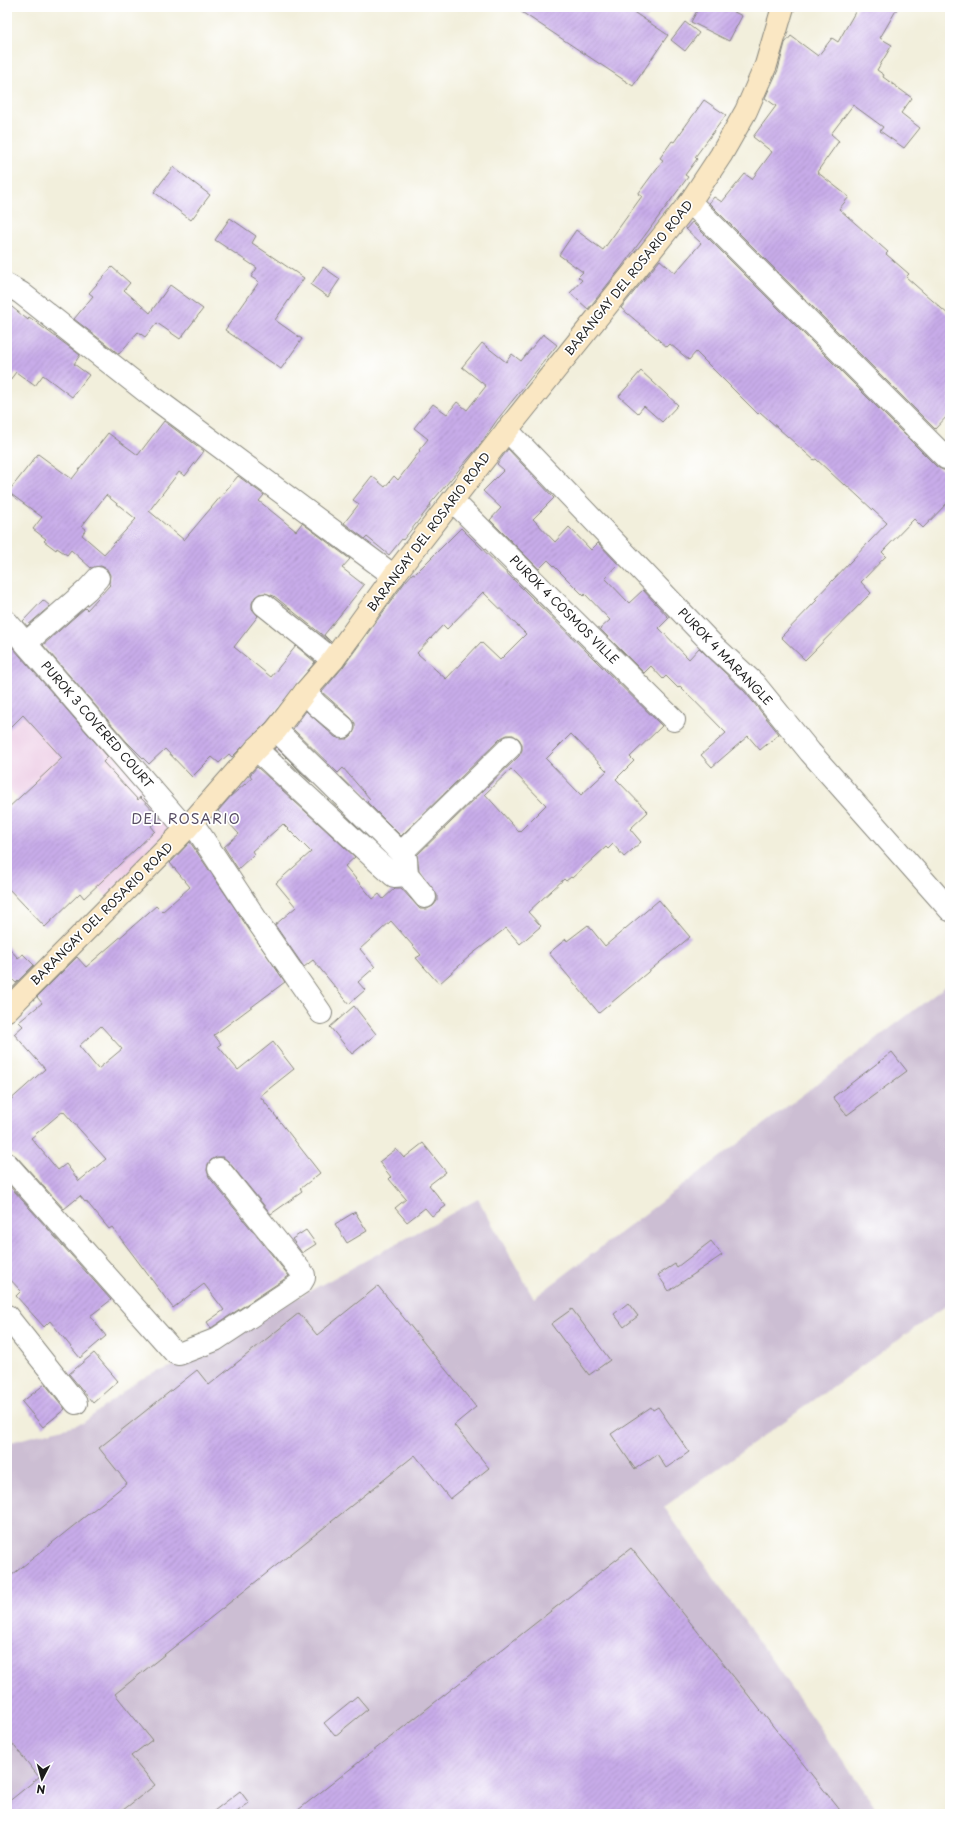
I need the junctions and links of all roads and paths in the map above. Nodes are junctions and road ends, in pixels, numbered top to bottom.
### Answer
1 (783, 7) edge
2 (690, 202) junction
3 (7, 285) edge
4 (507, 430) junction
5 (946, 458) dead end
6 (453, 501) junction
7 (394, 576) junction
8 (98, 578) dead end
9 (264, 605) dead end
10 (7, 622) edge
11 (26, 643) junction
12 (333, 660) junction
13 (306, 692) junction
14 (674, 720) dead end
15 (343, 726) dead end
16 (276, 730) junction
17 (510, 747) dead end
18 (256, 749) junction
19 (189, 826) junction
20 (401, 853) junction
21 (407, 875) junction
22 (425, 898) dead end
23 (950, 910) edge
24 (7, 1010) edge
25 (321, 1013) dead end
26 (7, 1164) edge
27 (219, 1169) dead end
28 (7, 1316) edge
29 (76, 1402) dead end

1 - 2 main road, BARANGAY DEL ROSARIO ROAD
2 - 4 main road, BARANGAY DEL ROSARIO ROAD
2 - 5 street
3 - 7 street
4 - 6 main road, BARANGAY DEL ROSARIO ROAD
4 - 23 street, PUROK 4 MARANGLE
6 - 7 main road, BARANGAY DEL ROSARIO ROAD
6 - 14 street, PUROK 4 COSMOS VILLE
7 - 12 main road, BARANGAY DEL ROSARIO ROAD
8 - 11 street
9 - 12 street
10 - 11 street, PUROK 3 COVERED COURT
11 - 19 street, PUROK 3 COVERED COURT
12 - 13 main road, BARANGAY DEL ROSARIO ROAD
13 - 15 street
13 - 16 main road, BARANGAY DEL ROSARIO ROAD
16 - 18 main road, BARANGAY DEL ROSARIO ROAD
16 - 20 street
17 - 20 street
18 - 19 main road, BARANGAY DEL ROSARIO ROAD
18 - 21 street
19 - 24 main road, BARANGAY DEL ROSARIO ROAD
19 - 25 street, PUROK 3 COVERED COURT
20 - 21 street
21 - 22 street
26 - 27 street
28 - 29 street

